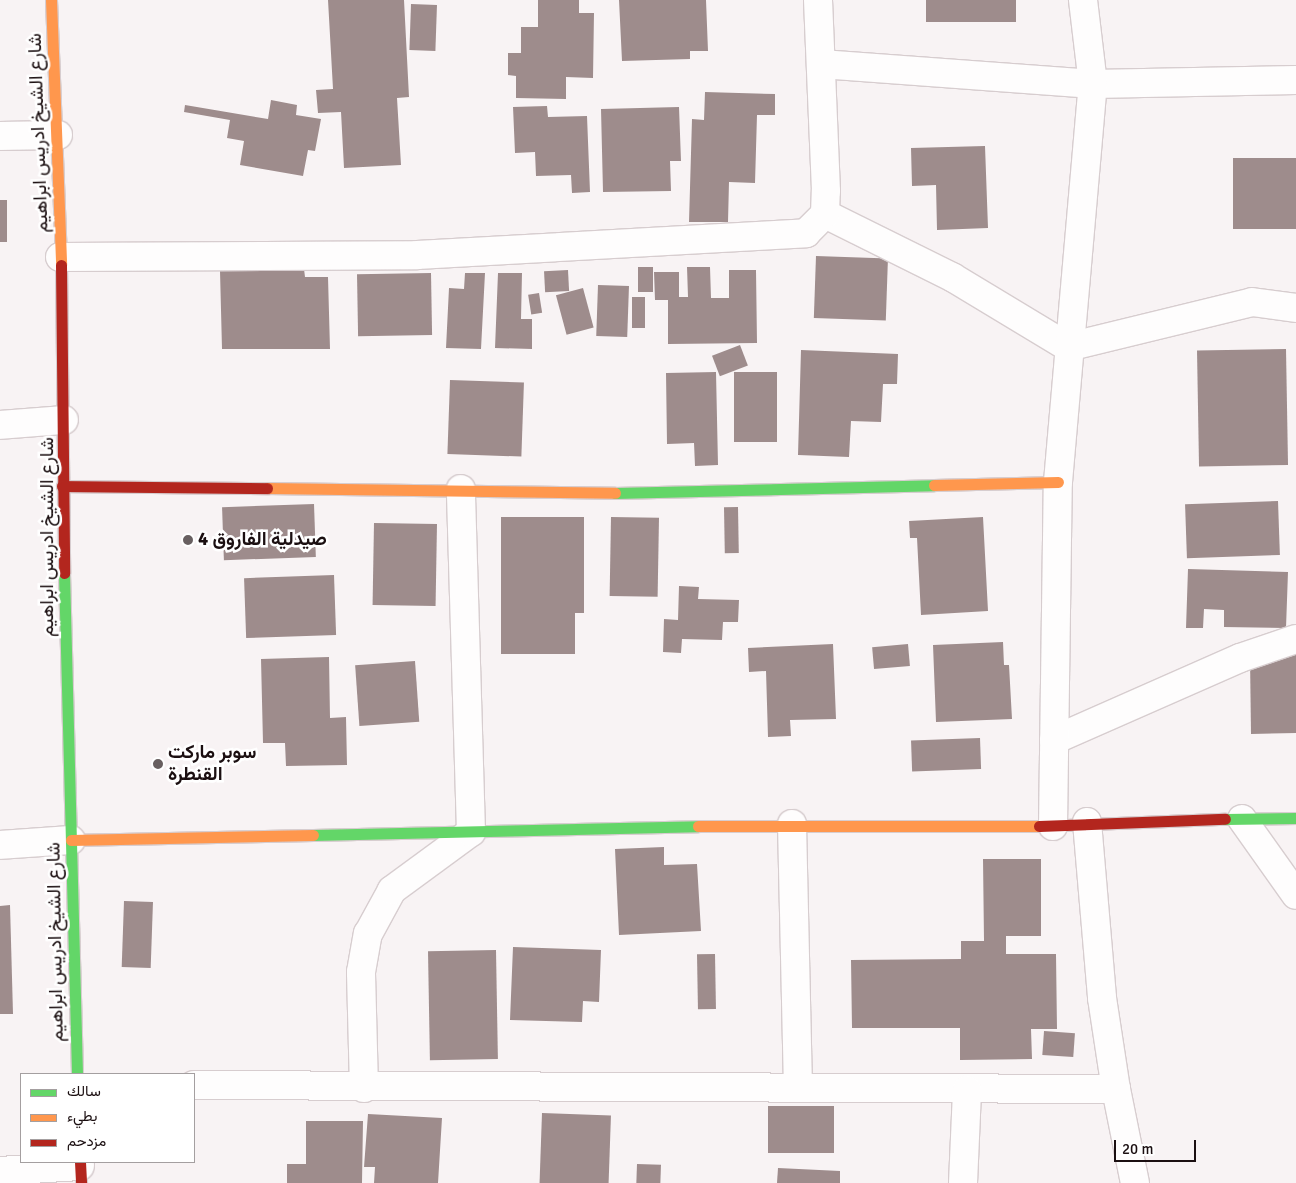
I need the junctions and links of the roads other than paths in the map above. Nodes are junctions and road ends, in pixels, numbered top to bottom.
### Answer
1 (50, 0) edge
2 (818, 0) edge
3 (1083, 0) edge
4 (821, 64) junction
5 (1296, 80) edge
6 (1093, 84) junction
7 (58, 135) junction
8 (0, 136) edge
9 (824, 214) junction
10 (60, 257) junction
11 (1296, 308) edge
12 (1068, 347) junction
13 (64, 420) junction
14 (0, 425) edge
15 (1058, 482) junction
16 (62, 486) junction
17 (461, 489) junction
18 (1296, 638) edge
19 (1054, 740) junction
20 (1296, 818) edge
21 (1242, 819) junction
22 (1086, 822) junction
23 (792, 824) junction
24 (1053, 826) junction
25 (471, 832) junction
26 (71, 840) junction
27 (0, 845) edge
28 (1296, 895) edge
29 (77, 1073) edge
30 (195, 1085) edge
31 (798, 1087) junction
32 (364, 1088) junction
33 (1116, 1089) junction
34 (968, 1090) junction
35 (81, 1170) edge
36 (0, 1171) edge
37 (963, 1183) edge
38 (1135, 1183) edge

1 - 7 street, شارع الشيخ ادريس ابراهيم
2 - 4 street
3 - 6 street
4 - 6 street
4 - 9 street
5 - 6 street
6 - 12 street
7 - 8 street
7 - 10 street, شارع الشيخ ادريس ابراهيم
9 - 10 street
9 - 12 street
10 - 13 street, شارع الشيخ ادريس ابراهيم
11 - 12 street
12 - 15 street
13 - 14 street
13 - 16 street, شارع الشيخ ادريس ابراهيم
15 - 17 street
15 - 19 street
16 - 17 street
16 - 26 street, شارع الشيخ ادريس ابراهيم
17 - 25 street
18 - 19 street
19 - 24 street
20 - 21 street
21 - 22 street
21 - 28 street
22 - 24 street
22 - 33 street
23 - 24 street
23 - 25 street
23 - 31 street
25 - 26 street
25 - 32 street
26 - 27 street
26 - 29 street, شارع الشيخ ادريس ابراهيم
30 - 32 street
31 - 32 street
31 - 34 street
33 - 34 street
33 - 38 street
34 - 37 street
35 - 36 street

